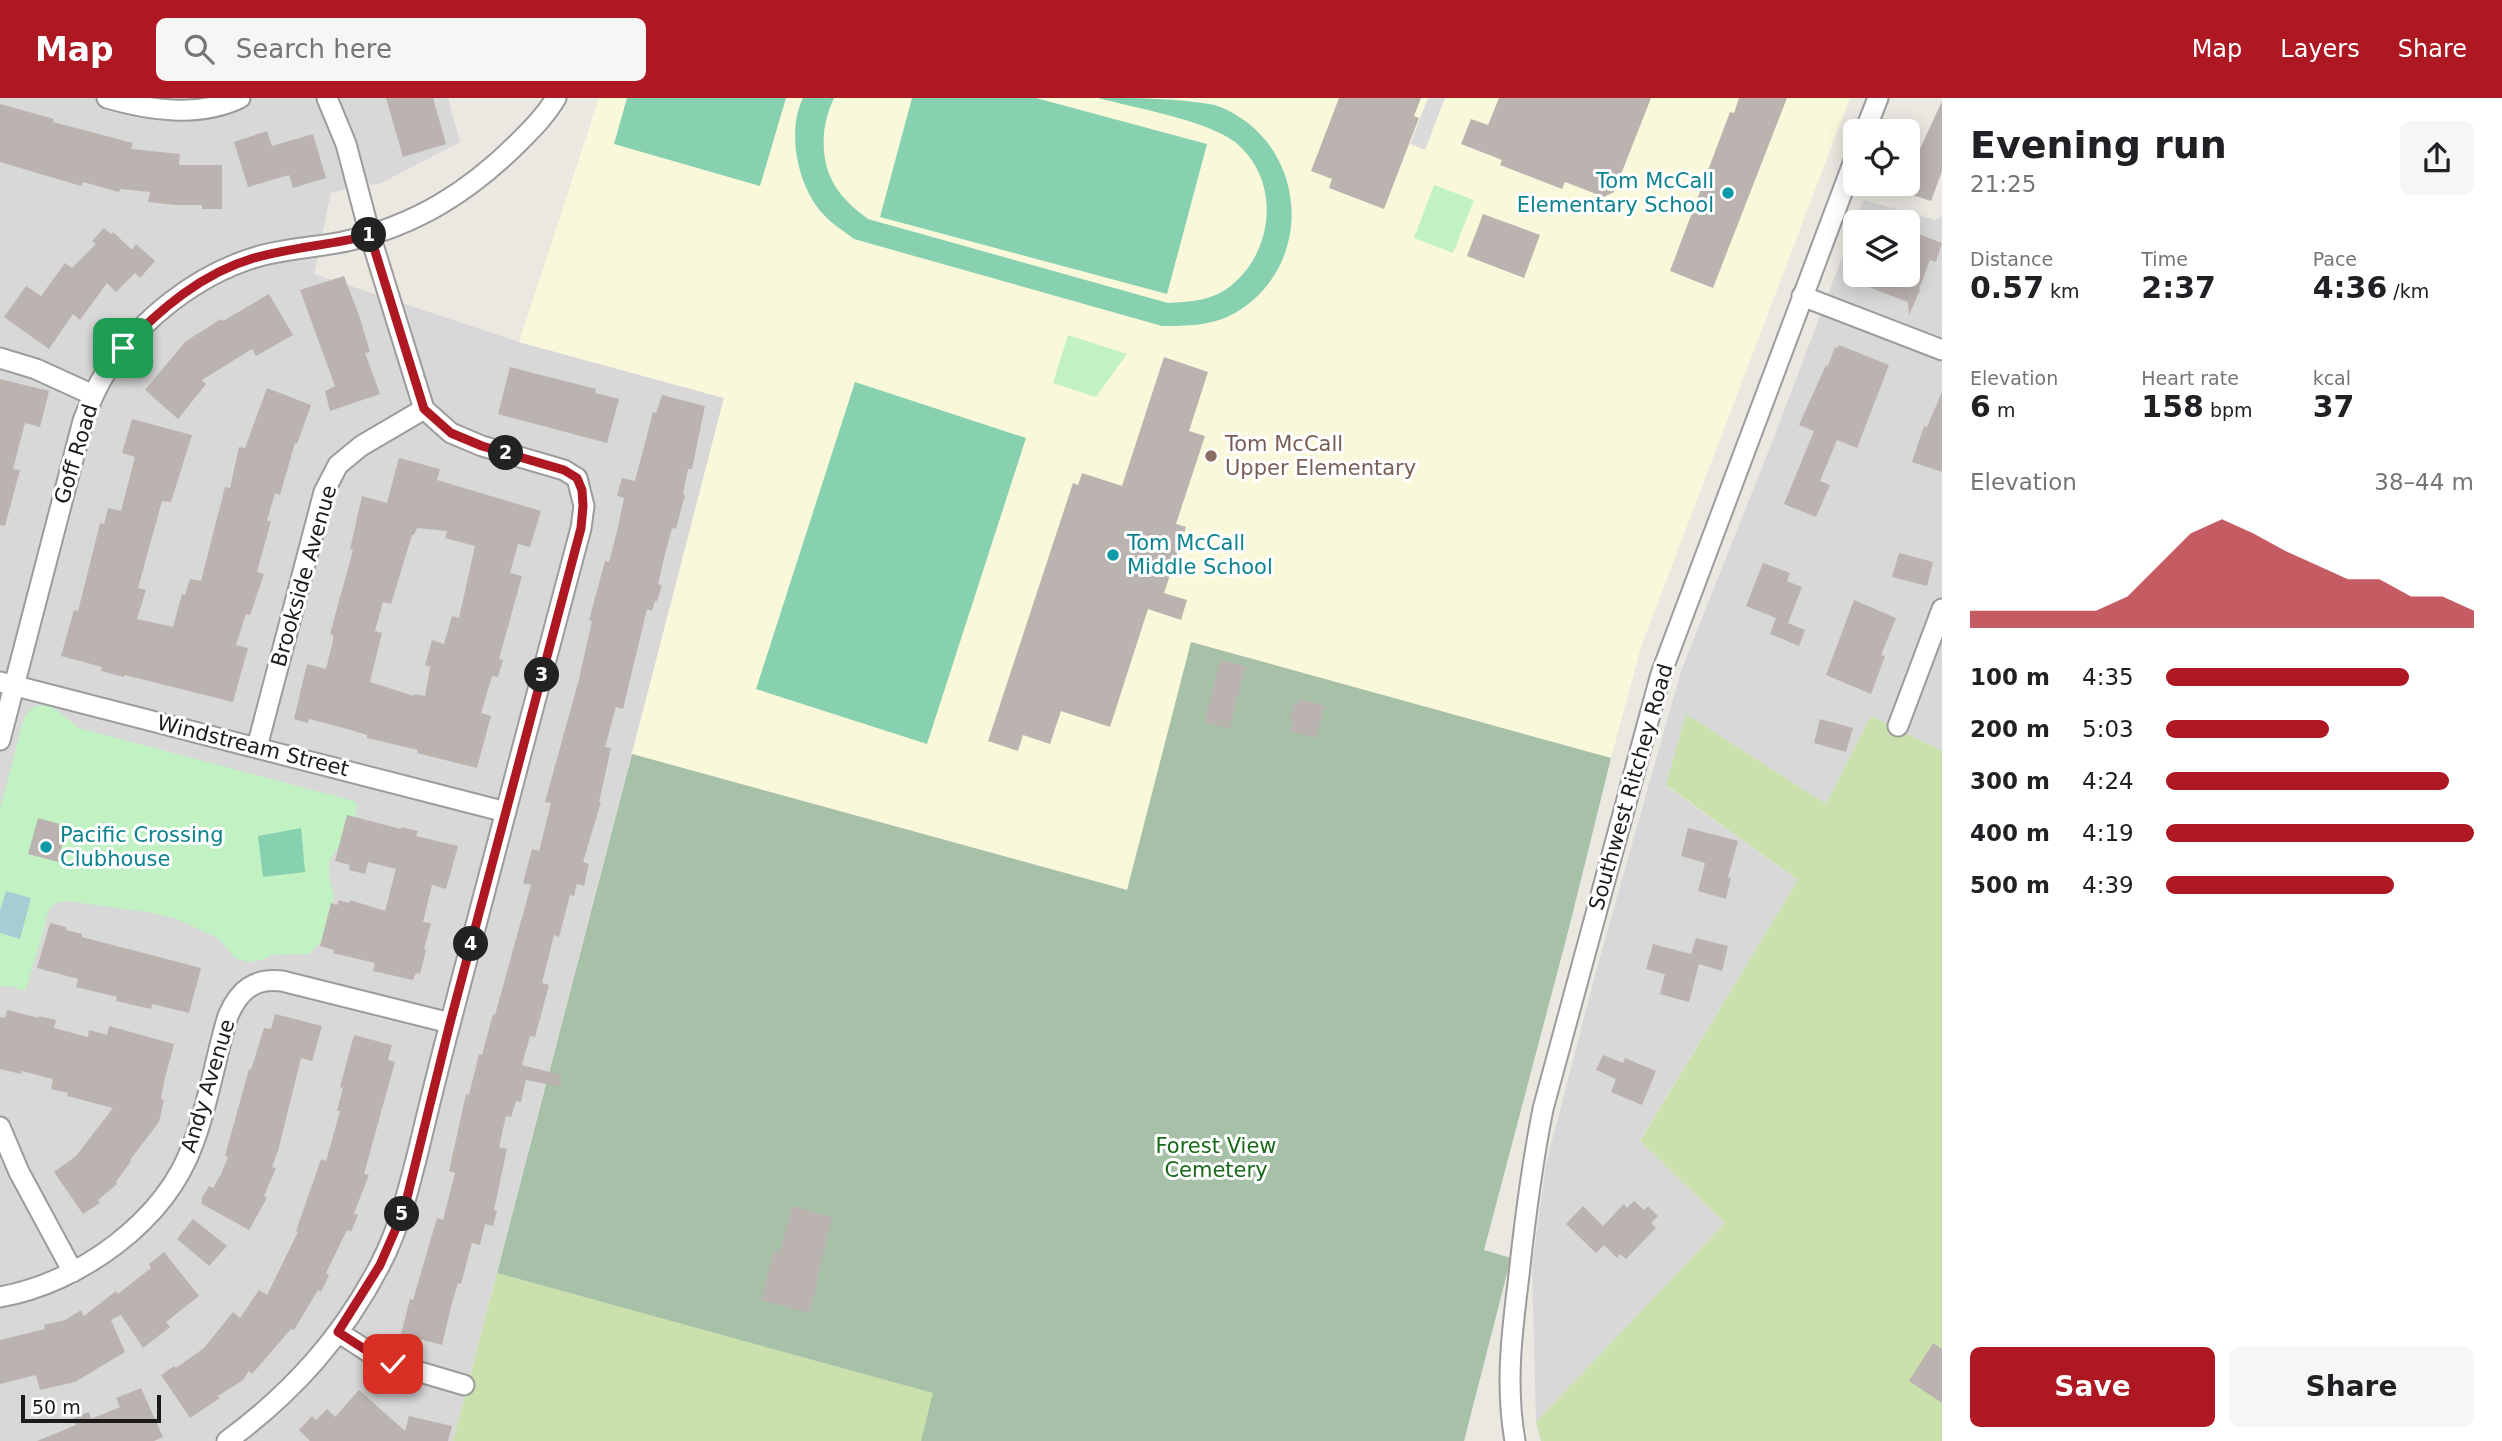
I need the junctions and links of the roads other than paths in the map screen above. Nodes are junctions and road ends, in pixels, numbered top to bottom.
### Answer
1 (107, 98) edge
2 (240, 98) edge
3 (327, 98) edge
4 (556, 98) edge
5 (1878, 98) edge
6 (1870, 119) edge
7 (1843, 189) edge
8 (370, 235) junction
9 (1802, 296) junction
10 (1942, 350) edge
11 (0, 358) edge
12 (93, 395) junction
13 (424, 409) junction
14 (1942, 609) edge
15 (7, 684) edge
16 (1898, 726) dead end
17 (0, 740) edge
18 (257, 747) junction
19 (506, 812) junction
20 (450, 1023) junction
21 (0, 1127) edge
22 (73, 1272) junction
23 (0, 1297) edge
24 (338, 1332) junction
25 (464, 1385) dead end
26 (227, 1441) edge
27 (1515, 1441) edge

1 - 2 street
3 - 8 street
4 - 8 street, Goff Road
5 - 6 street
7 - 9 street, Southwest Ritchey Road
8 - 12 street, Goff Road
8 - 13 street
9 - 10 street
9 - 27 street, Southwest Ritchey Road
11 - 12 street
12 - 15 street, Goff Road
13 - 18 street, Brookside Avenue
13 - 19 street
14 - 16 street
15 - 17 street, Goff Road
15 - 18 street, Windstream Street
18 - 19 street, Windstream Street
19 - 20 street
20 - 22 street, Andy Avenue
20 - 24 street
21 - 22 street
22 - 23 street, Andy Avenue
24 - 25 street
24 - 26 street

